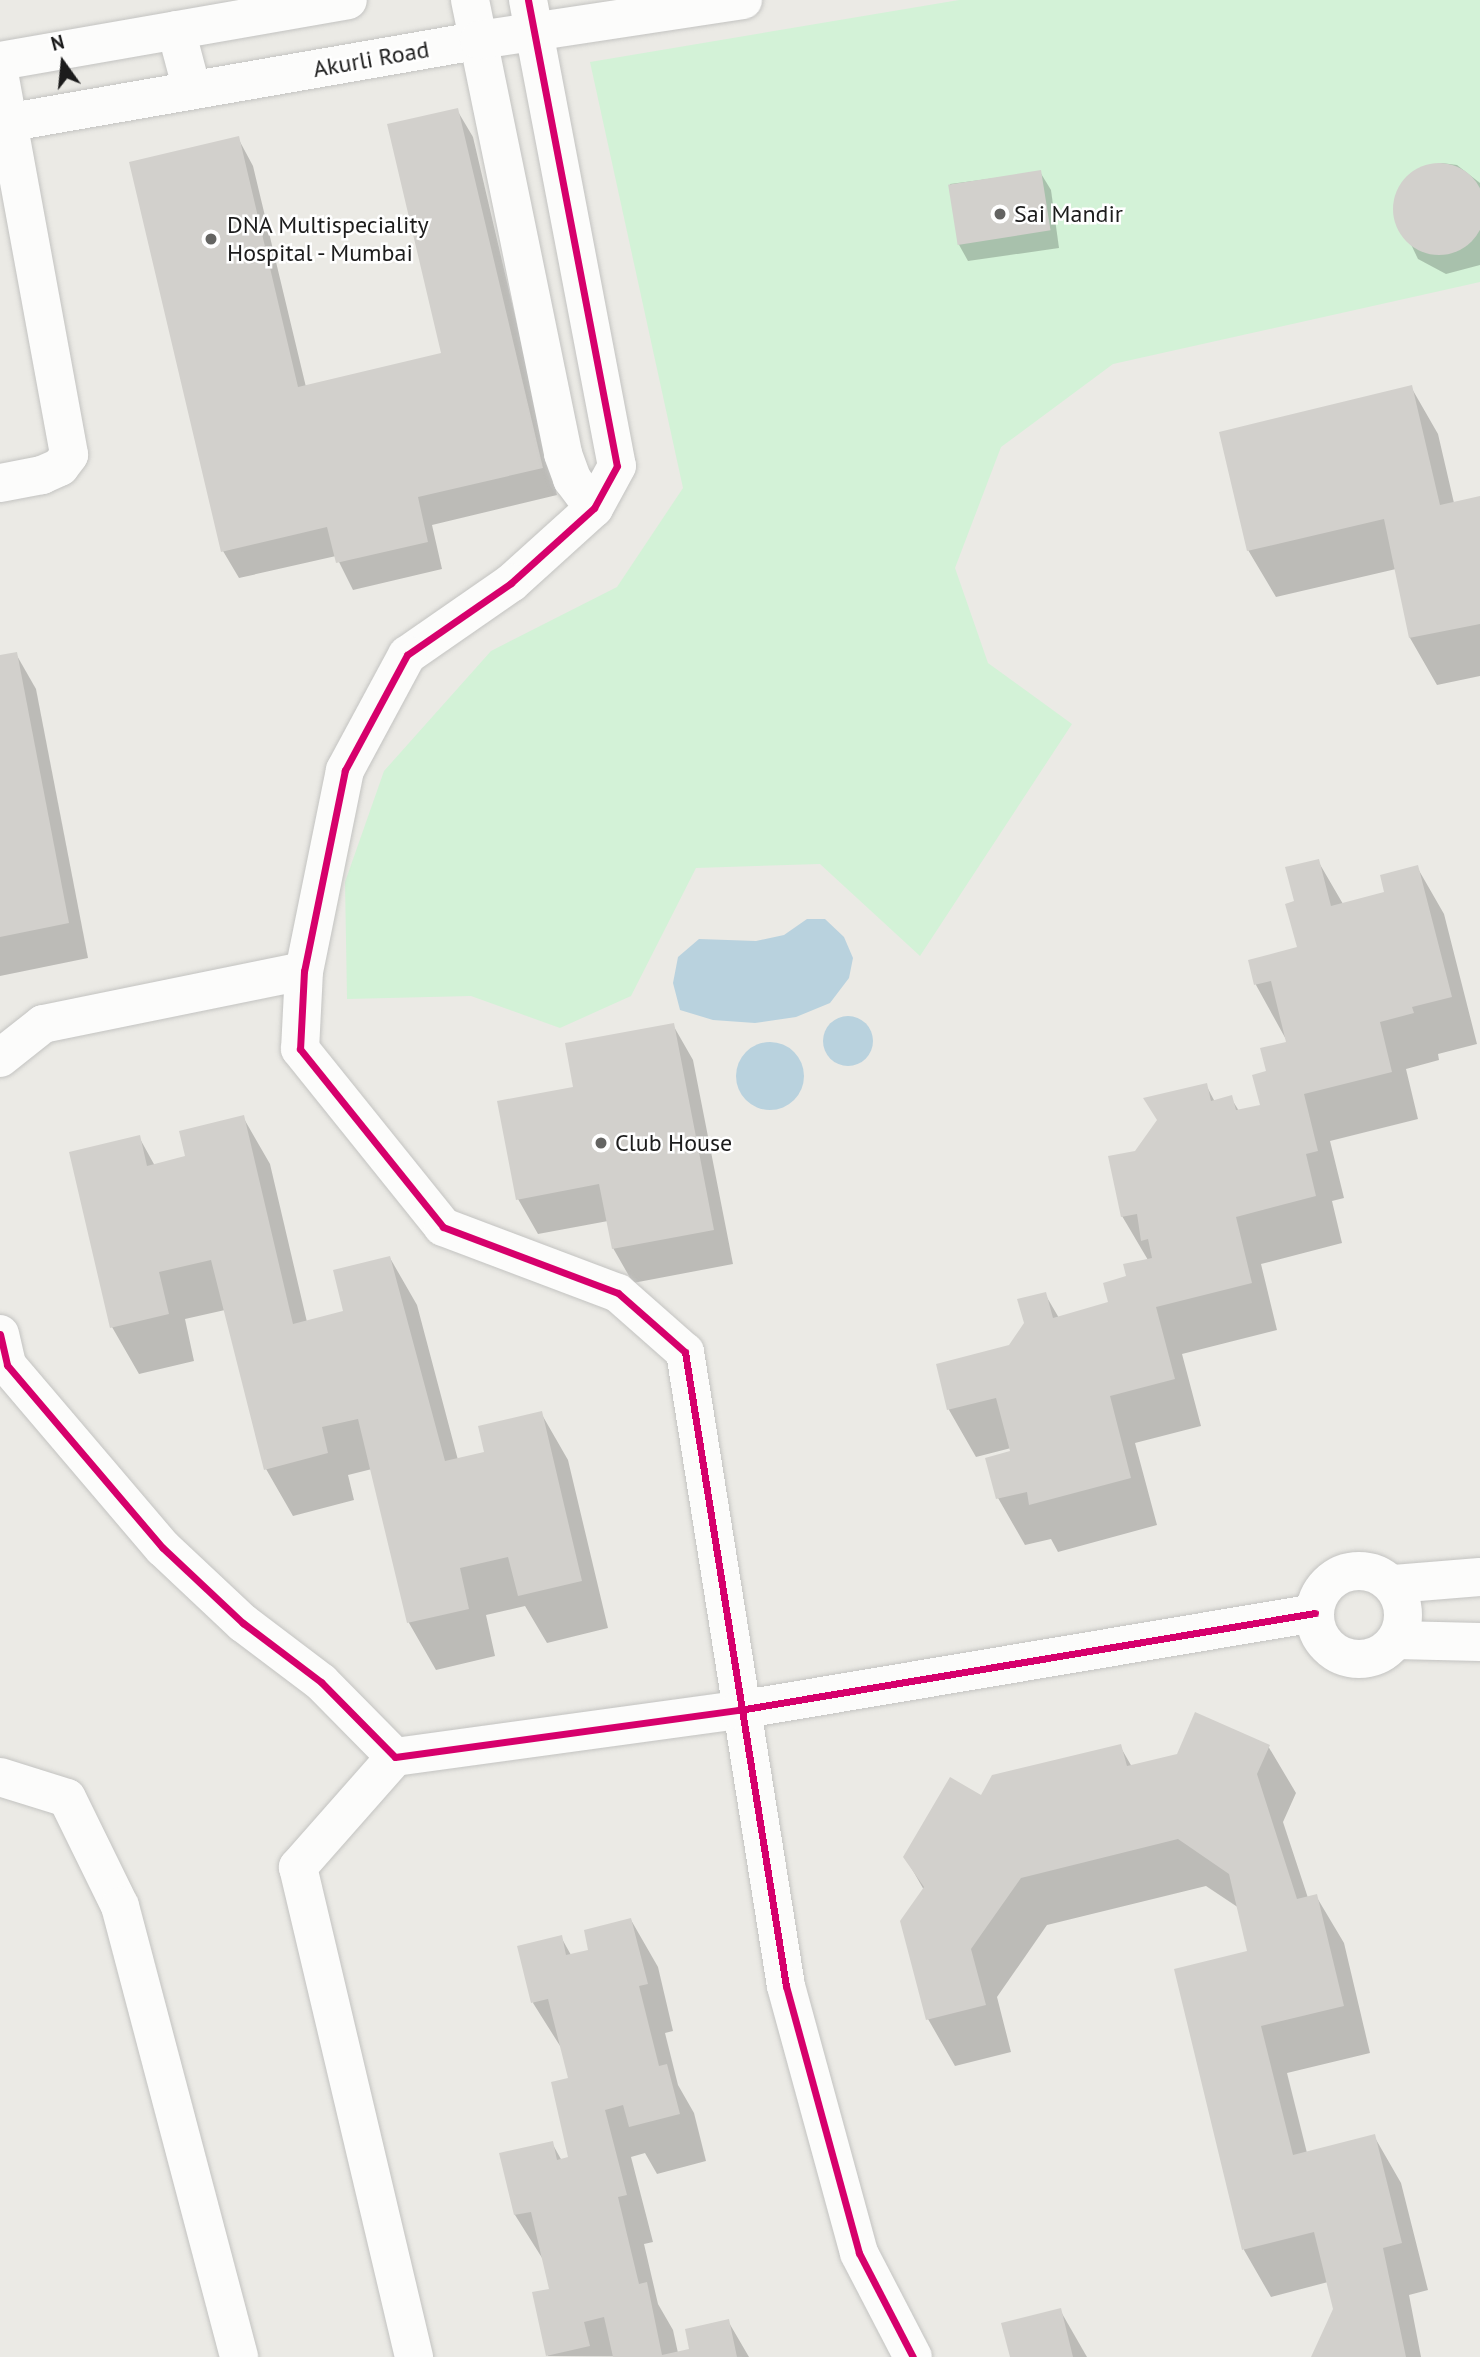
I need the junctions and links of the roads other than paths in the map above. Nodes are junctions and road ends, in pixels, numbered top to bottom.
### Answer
1 (348, 0) edge
2 (470, 0) edge
3 (743, 0) edge
4 (531, 16) edge
5 (176, 30) junction
6 (479, 40) junction
7 (0, 61) edge
8 (0, 78) edge
9 (192, 90) junction
10 (5, 123) edge
11 (0, 483) edge
12 (594, 508) junction
13 (304, 971) junction
14 (0, 1058) edge
15 (0, 1334) edge
16 (1480, 1577) edge
17 (1394, 1584) junction
18 (1315, 1612) junction
19 (1396, 1640) junction
20 (1480, 1642) edge
21 (739, 1710) junction
22 (395, 1756) junction
23 (0, 1777) edge
24 (239, 2357) edge
25 (414, 2357) edge
26 (913, 2357) edge

1 - 5 street
2 - 6 street
3 - 4 street, Akurli Road
4 - 6 street, Akurli Road
4 - 12 street
5 - 7 street
5 - 9 street
6 - 9 street, Akurli Road
6 - 12 street
8 - 10 street
9 - 10 street, Akurli Road
10 - 11 street
12 - 13 street
13 - 14 street
13 - 21 street
15 - 22 street
16 - 17 street
17 - 18 street
17 - 19 street
18 - 19 street
18 - 21 street
19 - 20 street
21 - 22 street
21 - 26 street
22 - 25 street
23 - 24 street

